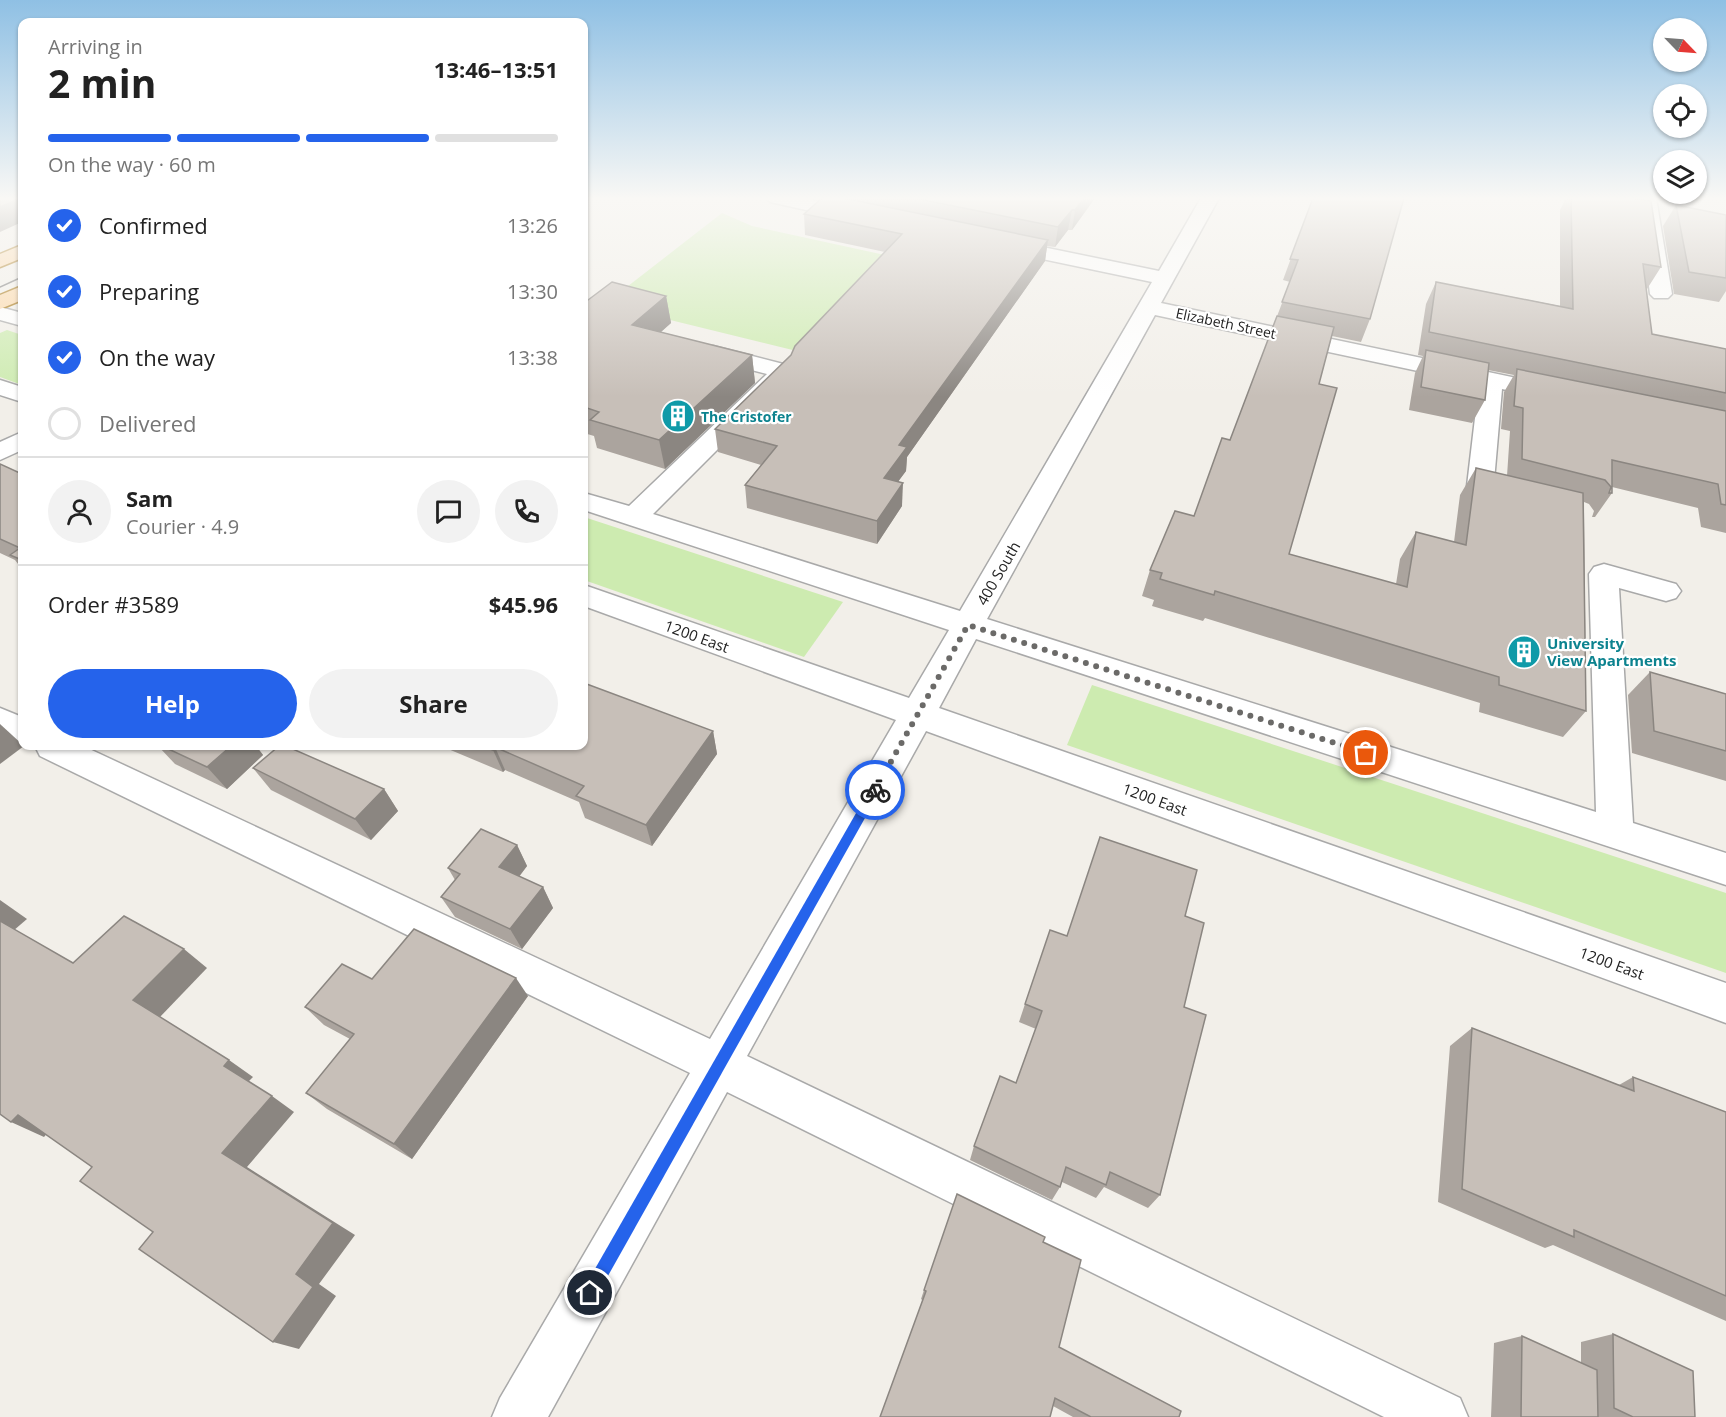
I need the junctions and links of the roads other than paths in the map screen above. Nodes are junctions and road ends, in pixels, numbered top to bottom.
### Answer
1 (1062, 264) edge
2 (1173, 264) edge
3 (1657, 264) edge
4 (1157, 292) junction
5 (18, 294) edge
6 (1661, 294) dead end
7 (0, 303) edge
8 (0, 313) edge
9 (18, 319) edge
10 (713, 352) edge
11 (1491, 379) junction
12 (0, 387) edge
13 (18, 394) edge
14 (1569, 396) edge
15 (18, 442) edge
16 (0, 452) edge
17 (1534, 500) edge
18 (588, 502) edge
19 (634, 517) junction
20 (1666, 591) dead end
21 (588, 596) edge
22 (968, 625) junction
23 (917, 714) junction
24 (0, 721) edge
25 (18, 729) edge
26 (60, 750) edge
27 (1615, 833) junction
28 (1726, 869) edge
29 (1726, 1003) edge
30 (718, 1067) junction
31 (519, 1417) edge
32 (1441, 1417) edge

1 - 4 street, Elizabeth Street
2 - 4 street, 400 South
3 - 6 street
4 - 11 street, Elizabeth Street
4 - 22 street, 400 South
5 - 7 main road
8 - 9 street
10 - 19 street
11 - 14 street, Elizabeth Street
11 - 17 street
12 - 13 street
15 - 16 street
18 - 19 street
19 - 22 street
20 - 27 street
21 - 23 street, 1200 East
22 - 23 street, 400 South
22 - 27 street
23 - 29 street, 1200 East
23 - 30 street, 400 South
24 - 25 street
26 - 30 street
27 - 28 street
30 - 31 street, 400 South
30 - 32 street

